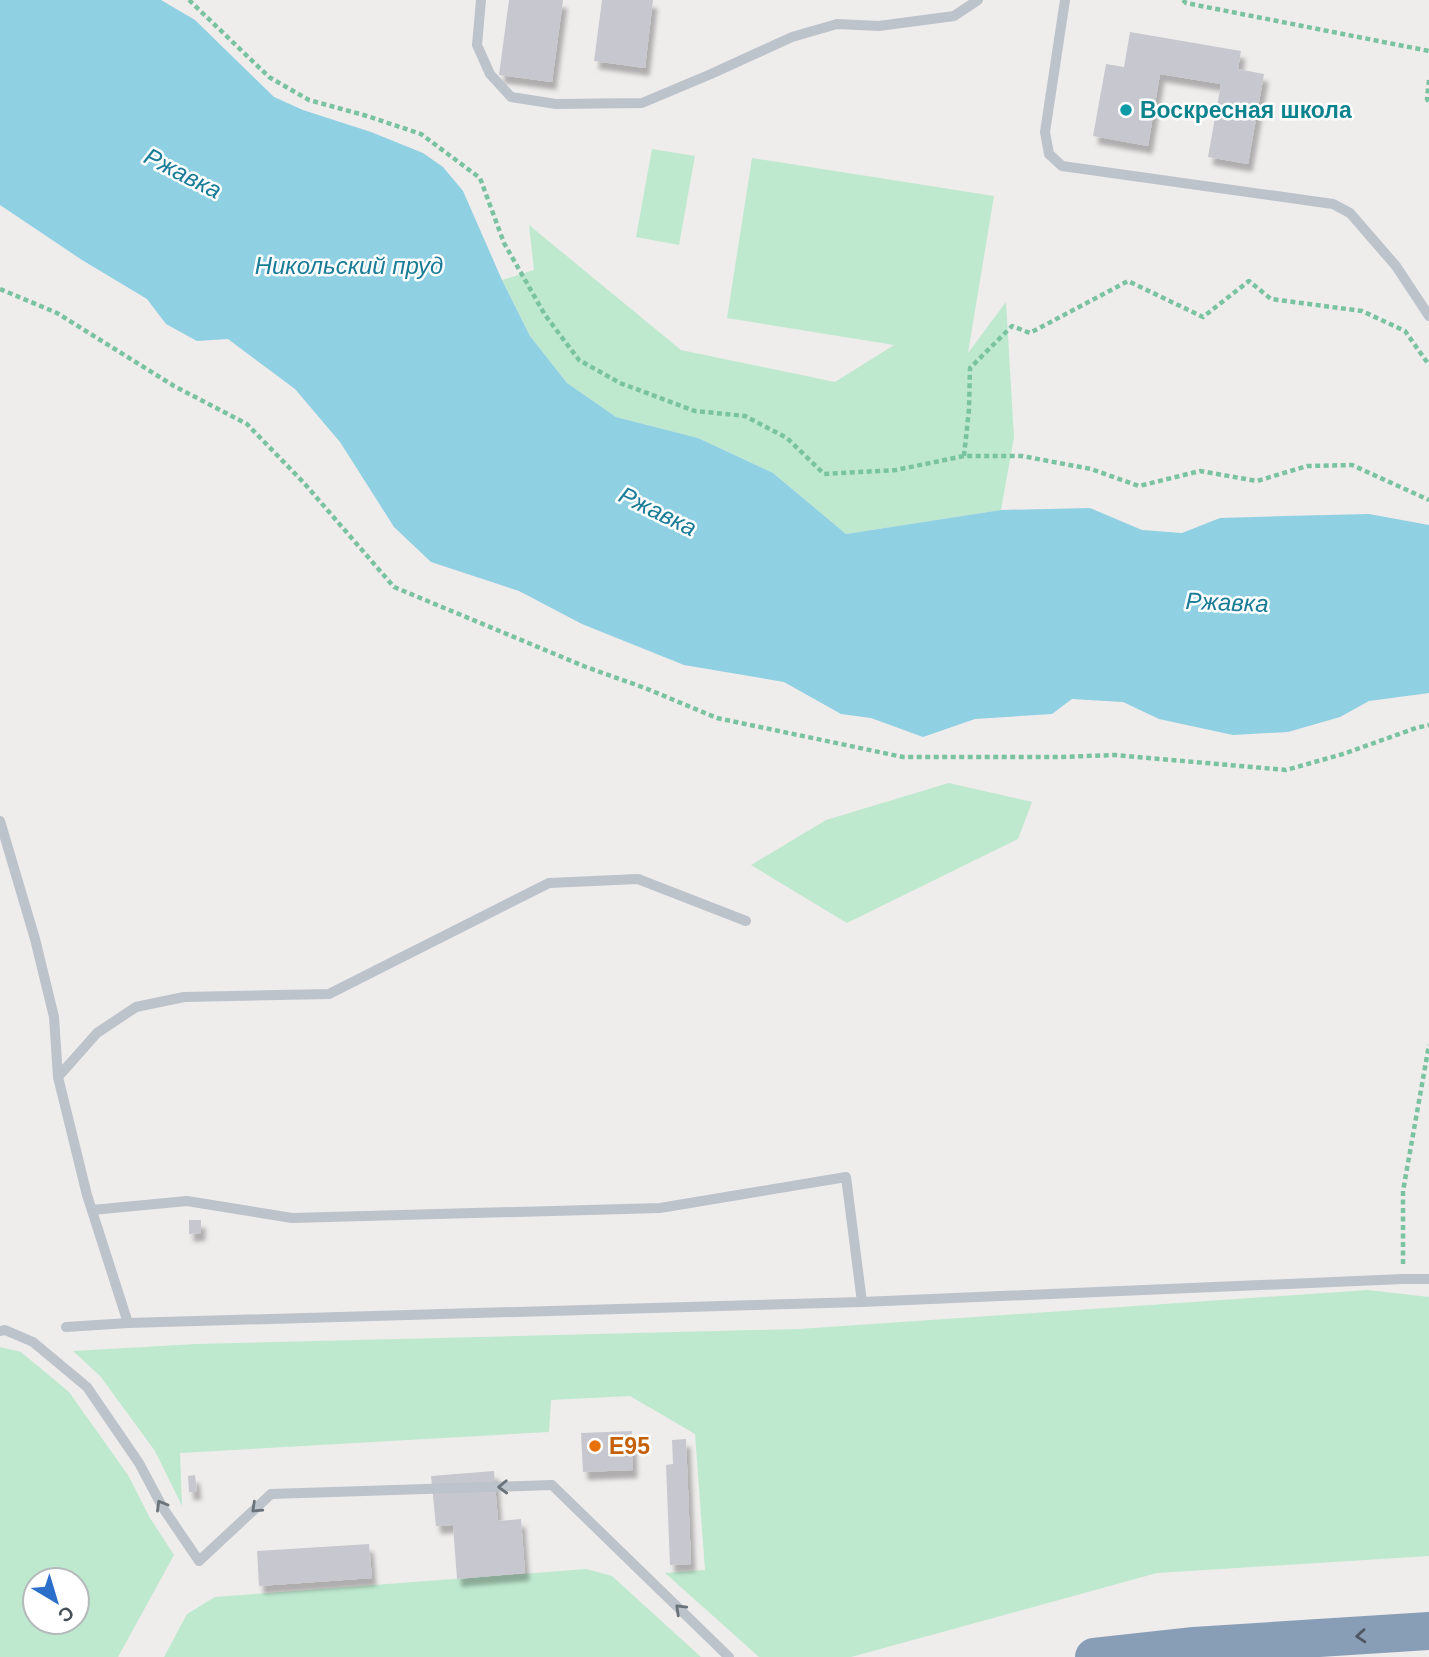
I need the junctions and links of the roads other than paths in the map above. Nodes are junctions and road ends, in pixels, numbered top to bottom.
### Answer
1 (481, 0) edge
2 (978, 0) edge
3 (1065, 0) edge
4 (1429, 316) edge
5 (0, 821) edge
6 (746, 921) dead end
7 (58, 1077) junction
8 (92, 1210) junction
9 (1429, 1279) edge
10 (862, 1302) junction
11 (128, 1323) junction
12 (66, 1327) dead end
13 (0, 1331) edge
14 (1429, 1631) edge
15 (729, 1657) edge
16 (1094, 1657) edge

1 - 2 lane
3 - 4 lane
5 - 7 lane
6 - 7 lane
7 - 8 lane
8 - 10 lane
8 - 11 lane
9 - 10 lane
10 - 11 lane
11 - 12 lane
15 -> 13 lane
14 -> 16 highway

